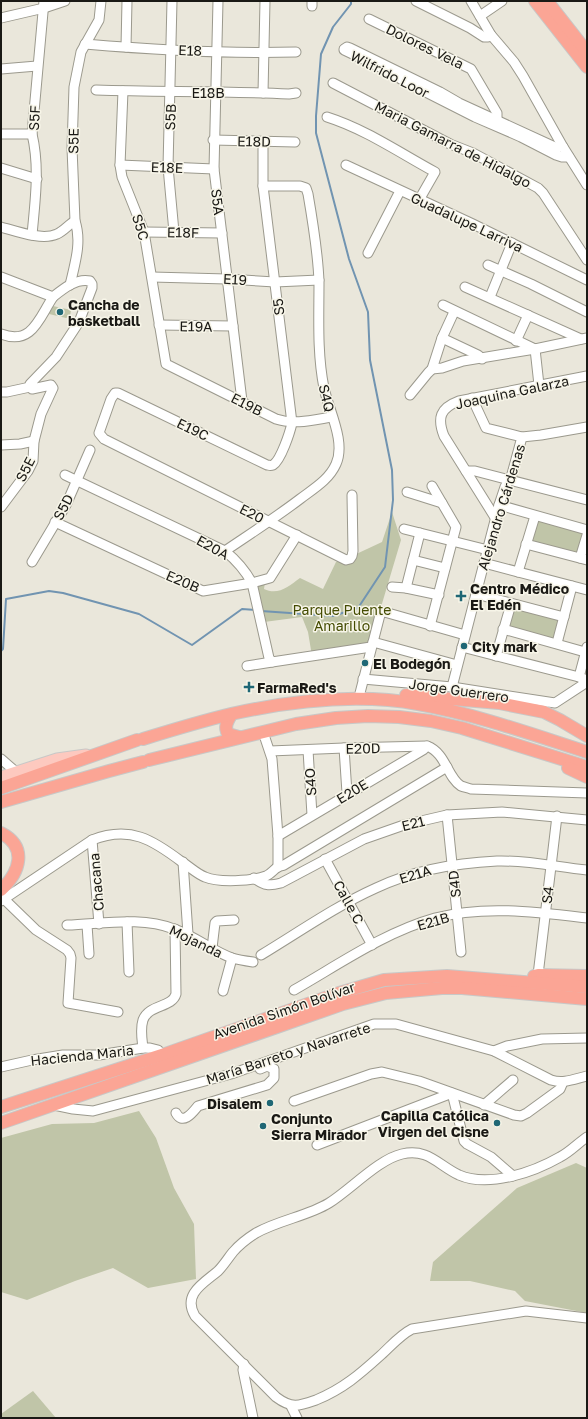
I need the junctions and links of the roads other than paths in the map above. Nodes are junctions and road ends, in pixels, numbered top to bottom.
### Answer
1 (64, 1) edge
2 (101, 1) edge
3 (127, 1) edge
4 (172, 1) edge
5 (218, 1) edge
6 (265, 1) edge
7 (416, 1) edge
8 (471, 1) edge
9 (502, 1) edge
10 (535, 1) edge
11 (547, 1) edge
12 (44, 4) edge
13 (480, 16) junction
14 (1, 18) edge
15 (369, 19) dead end
16 (491, 35) junction
17 (85, 44) junction
18 (126, 47) junction
19 (171, 50) junction
20 (217, 51) junction
21 (296, 52) dead end
22 (587, 52) edge
23 (264, 53) junction
24 (38, 66) junction
25 (587, 67) edge
26 (1, 69) edge
27 (333, 83) dead end
28 (96, 90) dead end
29 (122, 91) junction
30 (170, 92) junction
31 (215, 92) junction
32 (263, 93) junction
33 (296, 93) dead end
34 (327, 117) dead end
35 (497, 120) junction
36 (1, 134) edge
37 (32, 134) junction
38 (214, 140) junction
39 (262, 142) junction
40 (296, 142) dead end
41 (563, 147) junction
42 (569, 157) junction
43 (120, 165) junction
44 (346, 165) dead end
45 (168, 167) junction
46 (1, 168) edge
47 (214, 169) junction
48 (37, 179) junction
49 (587, 185) edge
50 (262, 186) junction
51 (400, 191) junction
52 (419, 200) junction
53 (75, 221) junction
54 (1, 227) edge
55 (144, 232) junction
56 (174, 232) junction
57 (222, 233) junction
58 (32, 235) junction
59 (512, 243) junction
60 (368, 253) dead end
61 (587, 260) edge
62 (488, 265) dead end
63 (501, 271) junction
64 (1, 277) edge
65 (152, 277) junction
66 (227, 279) junction
67 (319, 280) junction
68 (587, 280) edge
69 (275, 282) junction
70 (70, 284) junction
71 (465, 287) dead end
72 (53, 296) junction
73 (490, 297) junction
74 (443, 306) dead end
75 (454, 312) junction
76 (587, 312) edge
77 (528, 315) junction
78 (159, 325) junction
79 (233, 326) junction
80 (1, 334) edge
81 (442, 338) junction
82 (584, 338) edge
83 (516, 341) junction
84 (535, 349) junction
85 (482, 359) junction
86 (166, 364) joint
87 (432, 370) junction
88 (587, 376) edge
89 (539, 385) junction
90 (30, 387) junction
91 (1, 392) edge
92 (410, 395) dead end
93 (472, 398) junction
94 (242, 401) junction
95 (332, 417) junction
96 (292, 423) junction
97 (587, 427) edge
98 (99, 433) joint
99 (522, 436) junction
100 (34, 441) junction
101 (1, 445) edge
102 (90, 450) dead end
103 (271, 466) joint
104 (466, 471) junction
105 (65, 474) dead end
106 (77, 480) junction
107 (509, 480) junction
108 (432, 486) dead end
109 (407, 492) dead end
110 (352, 495) dead end
111 (5, 496) edge
112 (587, 500) edge
113 (442, 503) junction
114 (499, 505) junction
115 (1, 507) edge
116 (535, 516) junction
117 (496, 519) junction
118 (55, 522) junction
119 (270, 522) junction
120 (404, 529) dead end
121 (587, 530) edge
122 (420, 533) junction
123 (587, 534) edge
124 (297, 535) junction
125 (453, 541) junction
126 (526, 544) junction
127 (488, 550) junction
128 (224, 551) junction
129 (584, 559) edge
130 (413, 560) junction
131 (32, 562) dead end
132 (484, 563) junction
133 (446, 568) junction
134 (518, 572) junction
135 (252, 584) junction
136 (572, 586) junction
137 (392, 587) dead end
138 (406, 588) junction
139 (587, 590) edge
140 (476, 594) junction
141 (438, 595) junction
142 (511, 604) junction
143 (564, 617) junction
144 (430, 626) junction
145 (503, 629) junction
146 (465, 635) junction
147 (556, 643) junction
148 (372, 644) junction
149 (462, 647) junction
150 (586, 649) edge
151 (496, 656) junction
152 (272, 662) junction
153 (457, 665) junction
154 (247, 666) dead end
155 (363, 679) junction
156 (584, 680) edge
157 (452, 687) junction
158 (360, 693) junction
159 (344, 699) junction
160 (231, 714) junction
161 (560, 720) junction
162 (587, 726) edge
163 (263, 732) junction
164 (587, 736) edge
165 (239, 737) junction
166 (557, 742) junction
167 (427, 746) junction
168 (587, 747) edge
169 (344, 748) junction
170 (308, 750) junction
171 (270, 751) junction
172 (104, 752) junction
173 (587, 752) edge
174 (551, 756) junction
175 (1, 760) edge
176 (448, 767) junction
177 (587, 767) edge
178 (16, 772) junction
179 (43, 774) junction
180 (1, 777) edge
181 (587, 777) edge
182 (1, 788) edge
183 (47, 788) junction
184 (348, 793) junction
185 (587, 793) edge
186 (1, 802) edge
187 (312, 815) junction
188 (447, 816) junction
189 (557, 816) junction
190 (587, 820) edge
191 (1, 833) edge
192 (278, 836) junction
193 (92, 840) junction
194 (325, 859) junction
195 (182, 862) junction
196 (452, 865) junction
197 (551, 866) junction
198 (278, 867) junction
199 (587, 870) edge
200 (254, 878) junction
201 (2, 896) edge
202 (349, 901) junction
203 (545, 913) junction
204 (457, 914) junction
205 (587, 918) edge
206 (234, 920) dead end
207 (126, 922) junction
208 (87, 924) junction
209 (99, 924) junction
210 (67, 926) dead end
211 (175, 929) junction
212 (188, 934) junction
213 (372, 945) junction
214 (212, 948) junction
215 (461, 952) dead end
216 (89, 954) dead end
217 (261, 955) dead end
218 (232, 958) junction
219 (253, 962) dead end
220 (129, 972) dead end
221 (538, 975) junction
222 (587, 976) edge
223 (524, 981) junction
224 (587, 987) edge
225 (294, 990) dead end
226 (223, 991) dead end
227 (535, 996) junction
228 (587, 999) edge
229 (587, 1005) edge
230 (118, 1012) dead end
231 (587, 1038) edge
232 (143, 1048) junction
233 (494, 1051) junction
234 (162, 1055) junction
235 (1, 1067) edge
236 (231, 1074) junction
237 (587, 1076) edge
238 (513, 1080) dead end
239 (563, 1082) junction
240 (452, 1093) junction
241 (294, 1101) dead end
242 (54, 1105) junction
243 (484, 1105) junction
244 (1, 1107) edge
245 (176, 1113) dead end
246 (1, 1123) edge
247 (587, 1137) edge
248 (317, 1145) dead end
249 (513, 1176) junction
250 (587, 1318) edge
251 (244, 1364) junction
252 (291, 1406) junction
253 (253, 1418) edge
254 (297, 1418) edge

1 - 12 street
2 - 17 street, S5E
3 - 18 street
4 - 19 street, S5B
5 - 20 street, S5A
6 - 23 street
7 - 16 street
8 - 13 street
9 - 13 street
10 - 25 highway
11 - 22 highway
12 - 14 street
12 - 24 street, S5F
13 - 16 street
15 - 35 street, Dolores Vela
16 - 41 street
17 - 18 street, E18
17 - 53 street, S5E
18 - 19 street, E18
19 - 20 street, E18
19 - 30 street, S5B
20 - 23 street, E18
20 - 31 street, S5A
21 - 23 street, E18
23 - 32 street
24 - 26 street
24 - 37 street, S5F
27 - 61 street, Maria Gamarra de Hidalgo
28 - 29 street, E18B
29 - 30 street, E18B
29 - 43 street, S5C
30 - 31 street, E18B
30 - 45 street, S5B
31 - 32 street, E18B
31 - 38 street, S5A
32 - 33 street, E18B
34 - 52 street
35 - 41 street, Wilfrido Loor
35 - 42 street, Wilfrido Loor
36 - 37 street
37 - 48 street, S5F
38 - 39 street, E18D
38 - 47 street, S5A
39 - 40 street, E18D
39 - 50 street, S5
41 - 42 street
42 - 49 street
43 - 45 street, E18E
43 - 55 street, S5C
44 - 51 street, Guadalupe Larriva
45 - 47 street, E18E
45 - 56 street, S5B
46 - 48 street
47 - 57 street, S5A
48 - 58 street, S5F
50 - 67 street, S4Q
50 - 69 street, S5
51 - 52 street, Guadalupe Larriva
51 - 60 street
52 - 59 street, Guadalupe Larriva
53 - 58 street
53 - 70 street, S5E
54 - 58 street
55 - 56 street, E18F
55 - 65 street, S5C
56 - 57 street, E18F
57 - 66 street, S5A
59 - 63 street
59 - 68 street, Guadalupe Larriva
62 - 63 street
63 - 73 street
63 - 76 street
64 - 72 street
65 - 66 street, E19
65 - 78 street, S5C
66 - 69 street, E19
66 - 79 street, S5A
67 - 69 street, E19
67 - 95 street, S4Q
69 - 96 street, S5
70 - 72 street
70 - 90 street
71 - 73 street
72 - 80 street
73 - 77 street
74 - 75 street
75 - 81 street
75 - 83 street
77 - 82 street
77 - 83 street
78 - 79 street, E19A
78 - 86 street, S5C
79 - 94 street, S5A
81 - 85 street
81 - 87 street
82 - 84 street
83 - 84 street
84 - 85 street
84 - 89 street
85 - 87 street
86 - 94 street, E19B
87 - 92 street
88 - 89 street, Joaquina Galarza
89 - 93 street, Joaquina Galarza
90 - 91 street
90 - 100 street, S5E
93 - 99 street
93 - 104 street, Joaquina Galarza
94 - 96 street, E19B
95 - 96 street, E19B
95 - 119 street, S4Q
96 - 103 street, S5
97 - 99 street, Alejandro Cárdenas
98 - 103 street, E19C
98 - 119 street, E20
99 - 107 street, Alejandro Cárdenas
100 - 101 street
100 - 111 street, S5E
102 - 106 street, S5D
104 - 107 street
104 - 117 street, Joaquina Galarza
105 - 106 street, E20A
106 - 118 street, S5D
106 - 128 street, E20A
107 - 112 street
107 - 114 street, Alejandro Cárdenas
108 - 113 street
109 - 113 street
110 - 124 street, E20
111 - 115 street, S5E
113 - 125 street
114 - 116 street
114 - 117 street, Alejandro Cárdenas
116 - 121 street
116 - 126 street
117 - 127 street, Alejandro Cárdenas
118 - 131 street, S5D
118 - 135 street, E20B
119 - 124 street, E20
119 - 128 street, S4Q
120 - 122 street
122 - 125 street
122 - 130 street
123 - 129 street
124 - 135 street, E20B
125 - 127 street
125 - 133 street
126 - 129 street
126 - 134 street
127 - 132 street, Alejandro Cárdenas
128 - 135 street, E20A
130 - 133 street
130 - 138 street
132 - 134 street
132 - 140 street, Alejandro Cárdenas
133 - 141 street
134 - 136 street
135 - 152 street, E20A
136 - 139 street
136 - 143 street
137 - 138 street
138 - 141 street
140 - 142 street
140 - 146 street, Alejandro Cárdenas
141 - 144 street
142 - 143 street
142 - 145 street
143 - 147 street
144 - 146 street
144 - 148 street
145 - 147 street
145 - 151 street
146 - 149 street, Alejandro Cárdenas
147 - 150 street
148 - 152 street
148 - 153 street
148 - 155 street
149 - 151 street
149 - 153 street, Alejandro Cárdenas
150 - 156 street
151 - 156 street
152 - 154 street
153 - 157 street, Alejandro Cárdenas
155 - 157 street, Jorge Guerrero
155 - 158 street
156 - 157 street, Jorge Guerrero
158 - 159 highway
158 - 161 highway
159 - 160 highway
159 - 166 highway
160 - 165 highway
160 - 172 highway
161 - 162 highway
161 - 164 highway
163 - 165 highway
163 - 171 street
163 - 174 highway
165 - 183 highway
166 - 168 highway
166 - 173 highway
167 - 169 street, E20D
167 - 176 street
167 - 184 street, E20E
169 - 170 street, E20D
169 - 184 street
170 - 171 street, E20D
170 - 187 street, S4O
171 - 192 street
172 - 178 main road
172 - 179 highway
174 - 177 highway
174 - 181 highway
175 - 178 street
176 - 185 street
176 - 198 street
178 - 180 main road
179 - 182 highway
179 - 183 highway
183 - 186 highway
184 - 187 street, E20E
187 - 192 street, E20E
188 - 189 street, E21
188 - 194 street, E21
188 - 196 street, S4D
189 - 190 street, E21
189 - 197 street, S4
191 - 201 highway
192 - 198 street
193 - 195 street
193 - 201 street
193 - 209 street, Chacana
194 - 200 street, E21
194 - 202 street, Calle C
195 - 200 street
195 - 212 street
196 - 197 street, E21A
196 - 202 street, E21A
196 - 204 street, S4D
197 - 199 street, E21A
197 - 203 street, S4
198 - 200 street
201 - 230 street
202 - 213 street, Calle C
202 - 217 street, E21A
203 - 204 street, E21B
203 - 205 street, E21B
203 - 221 street, S4
204 - 213 street, E21B
204 - 215 street, S4D
206 - 214 street
207 - 209 street, Mojanda
207 - 211 street, Mojanda
207 - 220 street
208 - 209 street, Mojanda
208 - 210 street, Mojanda
208 - 216 street
211 - 212 street, Mojanda
211 - 232 street
212 - 214 street, Mojanda
213 - 225 street, E21B
214 - 218 street, Mojanda
218 - 219 street, Mojanda
218 - 226 street
221 - 222 highway
221 - 223 highway
223 - 224 highway, Avenida Simón Bolívar
223 - 234 highway, Avenida Simón Bolívar
227 - 228 highway, Avenida Simón Bolívar
227 - 229 highway
227 - 242 highway, Avenida Simón Bolívar
231 - 233 street
232 - 234 street, Hacienda Maria
232 - 235 street, Hacienda Maria
233 - 236 street, María Barreto y Navarrete
233 - 239 street, María Barreto y Navarrete
234 - 244 highway, Avenida Simón Bolívar
236 - 242 street, María Barreto y Navarrete
236 - 245 street
237 - 239 street
238 - 243 street
239 - 243 street
240 - 241 street
240 - 243 street
240 - 248 street
240 - 249 street
242 - 246 highway, Avenida Simón Bolívar
247 - 249 street
249 - 251 street
250 - 252 street
251 - 252 street
251 - 253 street
252 - 254 street

